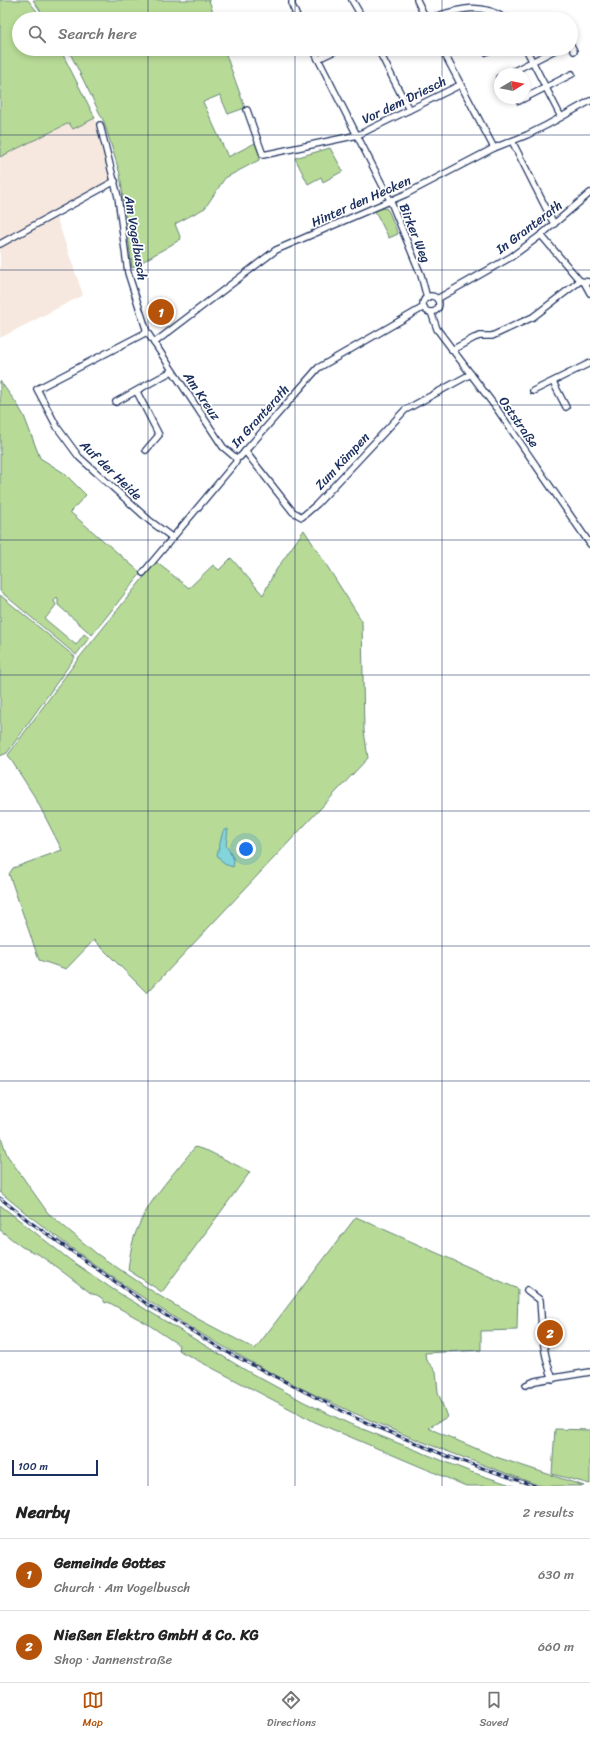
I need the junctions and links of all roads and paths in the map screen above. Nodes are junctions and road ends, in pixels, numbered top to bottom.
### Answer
1 (292, 0) edge
2 (352, 0) edge
3 (417, 0) edge
4 (295, 12) edge
5 (359, 12) edge
6 (423, 12) edge
7 (453, 12) edge
8 (495, 12) edge
9 (316, 56) edge
10 (324, 56) edge
11 (382, 56) edge
12 (446, 56) edge
13 (529, 56) edge
14 (544, 56) edge
15 (318, 59) junction
16 (532, 62) junction
17 (520, 68) edge
18 (572, 74) dead end
19 (460, 85) junction
20 (546, 88) junction
21 (530, 96) edge
22 (590, 101) edge
23 (246, 110) dead end
24 (409, 110) junction
25 (561, 117) junction
26 (100, 125) dead end
27 (358, 135) junction
28 (512, 141) junction
29 (494, 148) junction
30 (115, 181) junction
31 (590, 193) edge
32 (390, 200) junction
33 (554, 224) junction
34 (541, 235) junction
35 (0, 244) edge
36 (584, 282) edge
37 (590, 293) edge
38 (427, 298) junction
39 (436, 299) junction
40 (424, 307) junction
41 (431, 312) junction
42 (147, 332) junction
43 (154, 344) junction
44 (452, 350) junction
45 (590, 363) edge
46 (172, 371) junction
47 (471, 374) junction
48 (553, 382) junction
49 (533, 391) dead end
50 (137, 392) junction
51 (116, 402) dead end
52 (566, 407) dead end
53 (146, 450) dead end
54 (245, 450) junction
55 (236, 458) junction
56 (173, 538) junction
57 (590, 544) edge
58 (143, 573) dead end
59 (527, 1290) dead end
60 (590, 1372) edge
61 (553, 1379) junction
62 (526, 1385) dead end

1 - 4 street
2 - 5 street
3 - 6 street
7 - 8 street
9 - 15 street, Birker Weg
10 - 15 street
11 - 24 street
12 - 19 street
13 - 16 street
14 - 16 street
15 - 27 street, Birker Weg
16 - 17 street
16 - 20 street
18 - 20 street
19 - 24 street, Vor dem Driesch
19 - 29 street
20 - 21 street
20 - 25 street
22 - 25 street, Hinter den Hecken
23 - 27 street
24 - 27 street, Vor dem Driesch
25 - 28 street, Hinter den Hecken
26 - 30 street, Am Vogelbusch
27 - 32 street, Birker Weg
28 - 29 street, Hinter den Hecken
28 - 33 street
29 - 32 street, Hinter den Hecken
30 - 35 street, Am Vogelbusch
30 - 42 street, Am Vogelbusch
31 - 33 street, In Granterath
32 - 38 street, Birker Weg
32 - 43 street, Hinter den Hecken
33 - 34 street, In Granterath
34 - 36 street
34 - 39 street, In Granterath
36 - 37 street
36 - 44 street
38 - 39 street
38 - 40 street
39 - 41 street
40 - 41 street
40 - 54 street, In Granterath
41 - 44 street, Oststraße
42 - 43 street, Am Vogelbusch
42 - 56 street, Auf der Heide
43 - 46 street, Am Kreuz
44 - 47 street, Oststraße
45 - 48 street
46 - 50 street
46 - 55 street, Am Kreuz
47 - 54 street, Zum Kämpen
47 - 57 street, Oststraße
48 - 49 street
48 - 52 street
50 - 51 street
50 - 53 street
54 - 55 street, In Granterath
55 - 56 street, In Granterath
56 - 58 street, In Granterath
59 - 61 street
60 - 61 street
61 - 62 street

